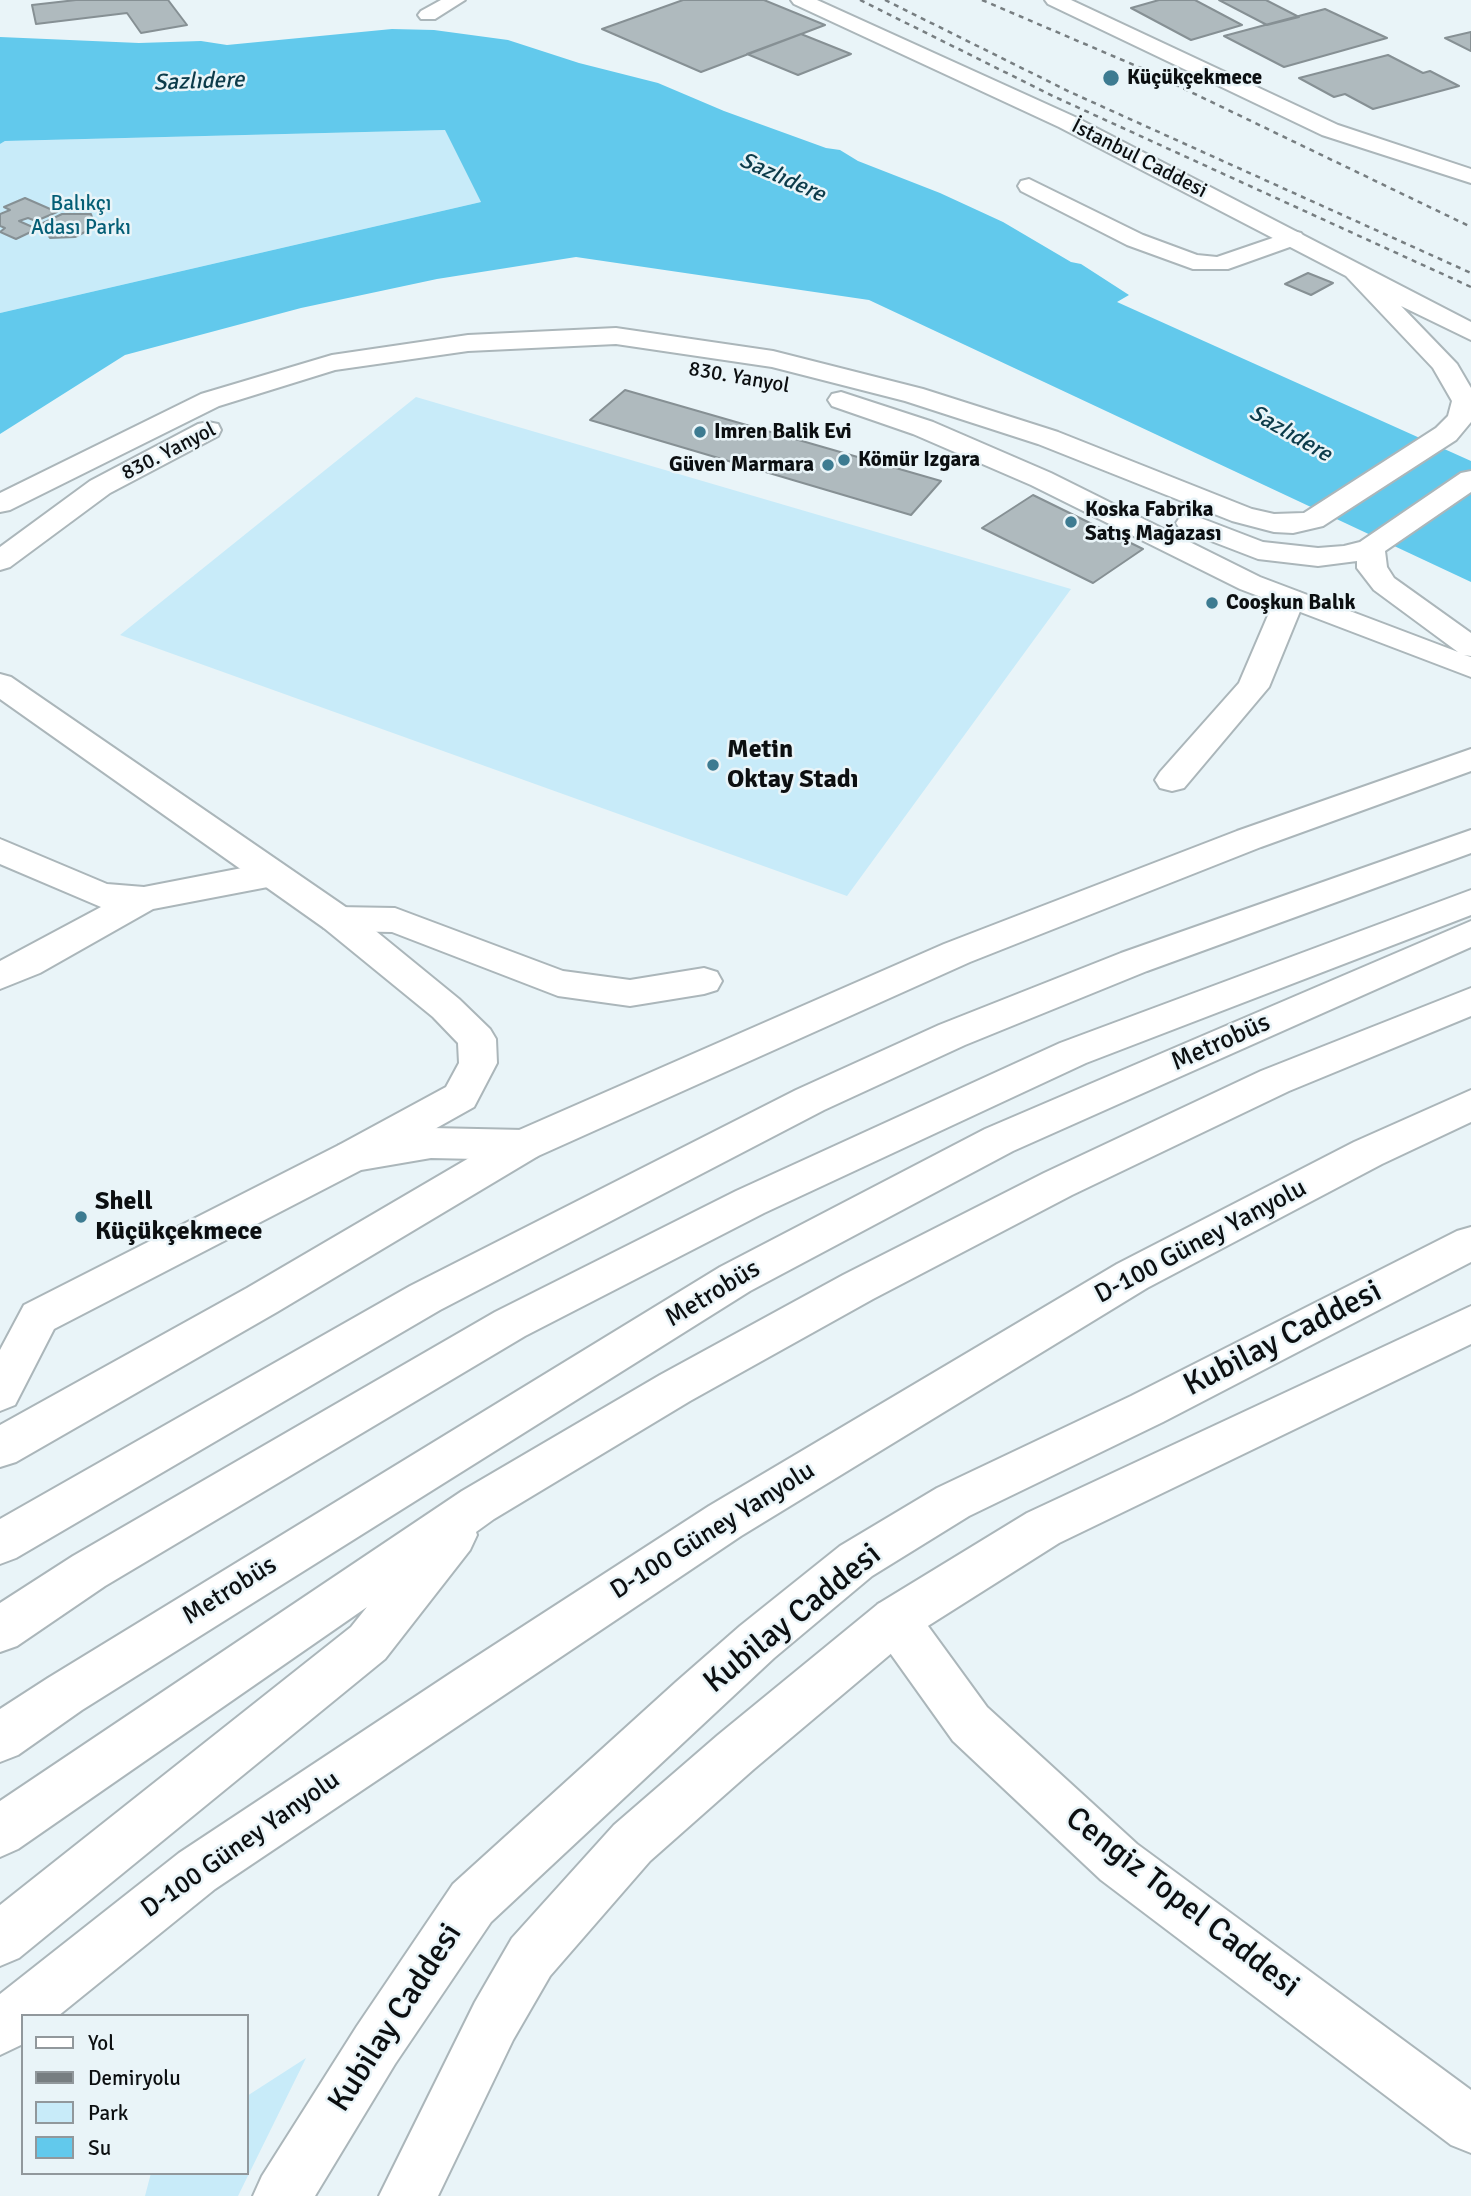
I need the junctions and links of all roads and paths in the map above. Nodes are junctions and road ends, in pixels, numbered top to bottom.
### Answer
1 (455, 0) edge
2 (801, 0) edge
3 (1055, 0) edge
4 (428, 15) dead end
5 (1471, 176) edge
6 (1029, 186) dead end
7 (1293, 238) junction
8 (1352, 269) junction
9 (1471, 332) edge
10 (1471, 346) edge
11 (914, 395) junction
12 (1471, 479) edge
13 (0, 504) edge
14 (1370, 548) junction
15 (0, 561) edge
16 (1290, 599) junction
17 (1471, 647) edge
18 (1471, 668) edge
19 (0, 684) edge
20 (1471, 759) edge
21 (1172, 780) dead end
22 (1471, 841) edge
23 (0, 850) edge
24 (273, 874) junction
25 (144, 899) junction
26 (1471, 902) edge
27 (337, 919) junction
28 (1471, 933) edge
29 (0, 975) edge
30 (704, 981) dead end
31 (1471, 1000) edge
32 (1471, 1105) edge
33 (524, 1145) junction
34 (353, 1156) junction
35 (1471, 1243) edge
36 (1471, 1324) edge
37 (0, 1392) edge
38 (0, 1448) edge
39 (478, 1505) junction
40 (0, 1543) edge
41 (895, 1620) junction
42 (0, 1630) edge
43 (0, 1738) edge
44 (0, 1831) edge
45 (0, 1939) edge
46 (0, 2028) edge
47 (1471, 2125) edge
48 (282, 2196) edge
49 (408, 2196) edge

1 - 4 main road
2 - 7 main road, İstanbul Caddesi
3 - 5 main road
6 - 7 main road
7 - 8 main road, İstanbul Caddesi
8 - 9 main road, İstanbul Caddesi
8 - 10 main road
8 - 11 main road
11 - 13 main road, 830. Yanyol
11 - 14 main road
12 - 14 main road
14 - 17 main road
15 - 16 main road, 830. Yanyol
16 - 18 main road, 830. Yanyol
16 - 21 main road
19 - 24 main road
20 - 33 main road
22 - 40 main road
23 - 25 main road
24 - 25 main road
24 - 27 main road
25 - 29 main road
26 - 42 main road, Metrobüs
27 - 30 main road
27 - 34 main road
28 - 43 main road, Metrobüs
31 - 39 main road
32 - 46 main road, D-100 Güney Yanyolu
33 - 34 main road
33 - 38 main road
34 - 37 main road
35 - 48 main road, Kubilay Caddesi
36 - 41 main road
39 - 44 main road
39 - 45 main road
41 - 47 main road, Cengiz Topel Caddesi
41 - 49 main road

